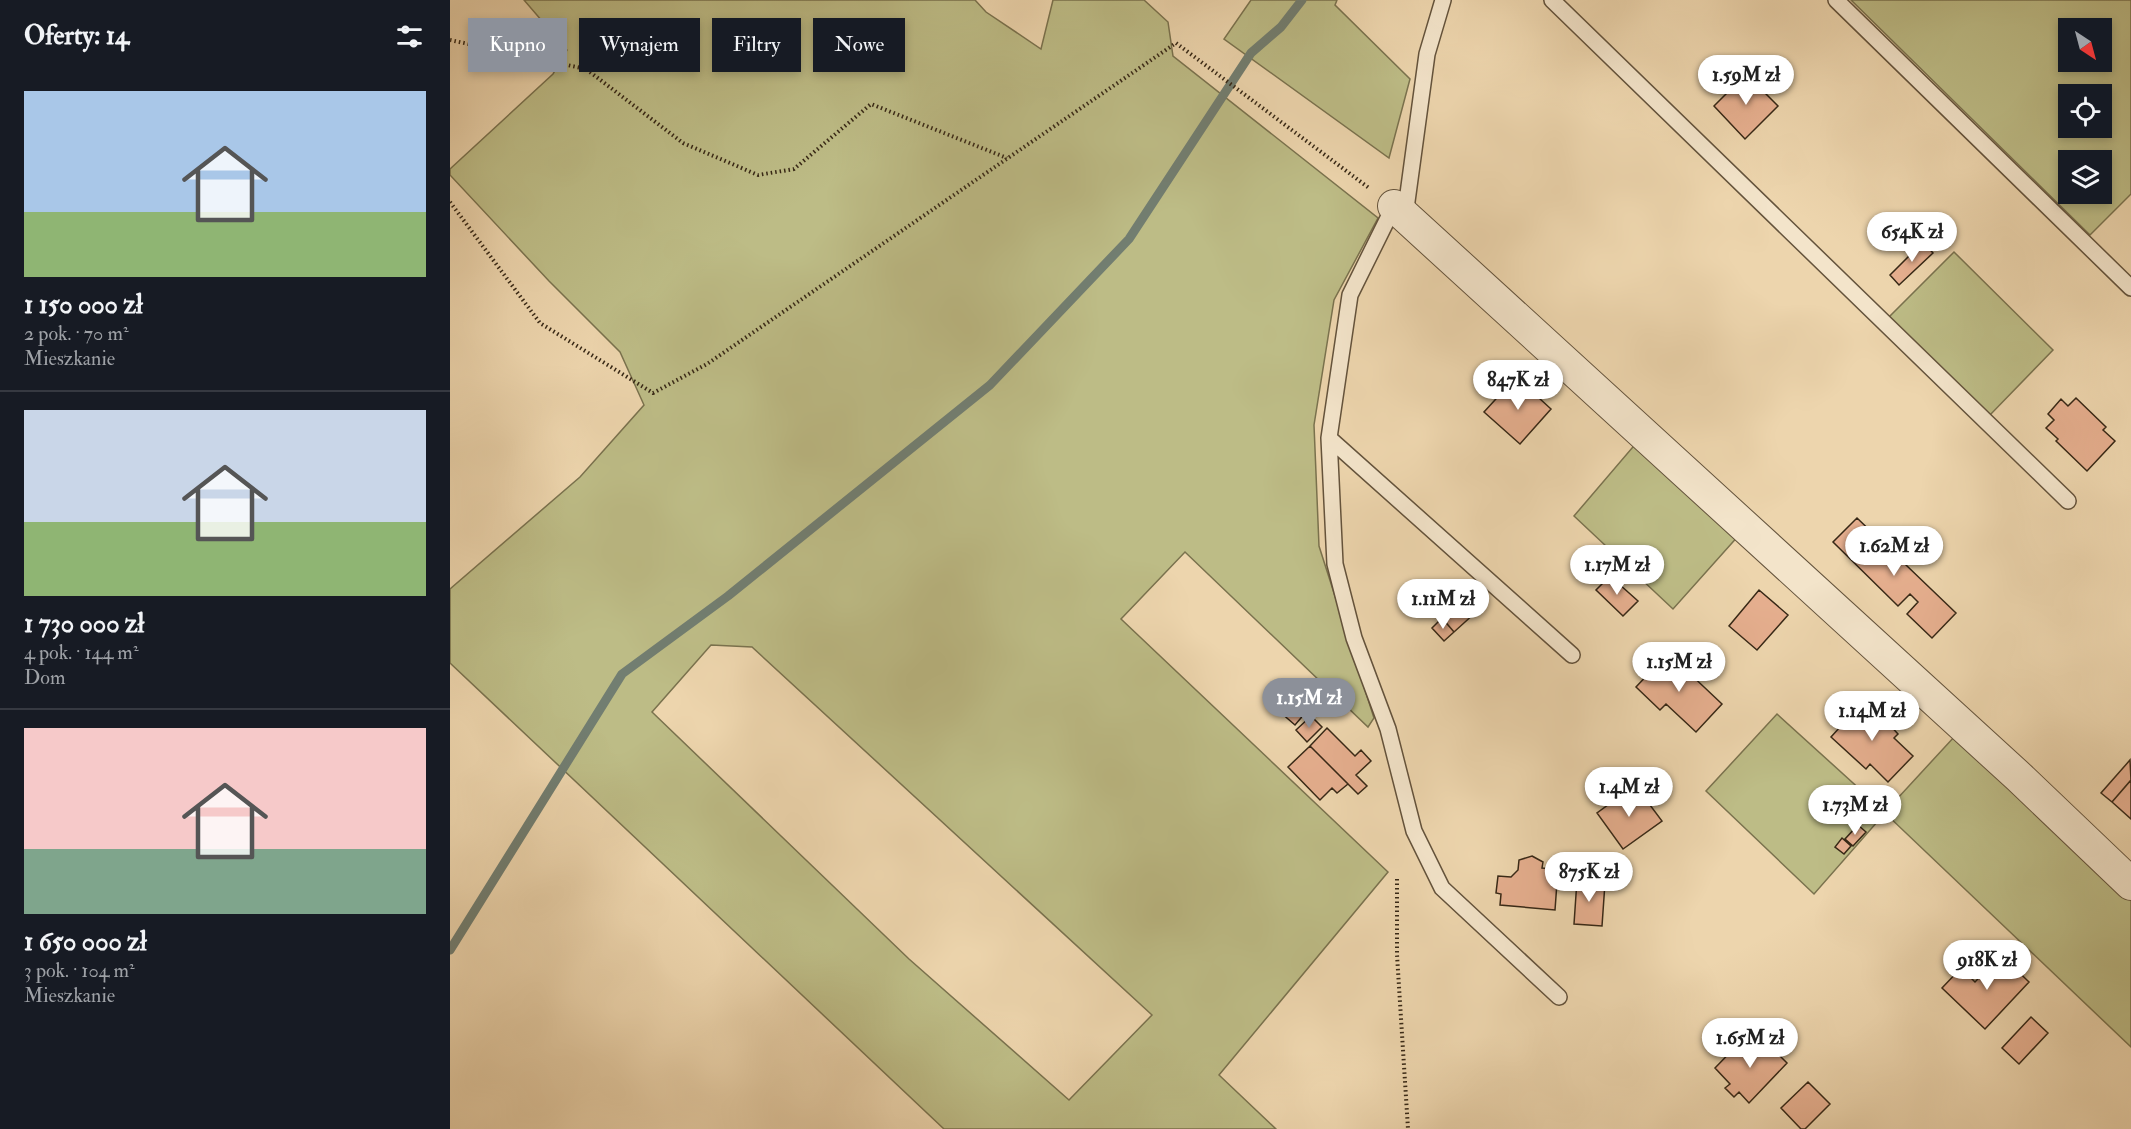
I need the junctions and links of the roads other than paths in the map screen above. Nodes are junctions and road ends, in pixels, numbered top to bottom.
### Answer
1 (1443, 0) edge
2 (1552, 0) edge
3 (1836, 0) edge
4 (1399, 211) junction
5 (2131, 288) edge
6 (1329, 438) junction
7 (2068, 501) dead end
8 (1572, 654) dead end
9 (2131, 884) edge
10 (1559, 997) dead end

1 - 4 lane
2 - 7 lane
3 - 5 lane
4 - 6 lane
4 - 9 street
6 - 8 lane
6 - 10 lane

